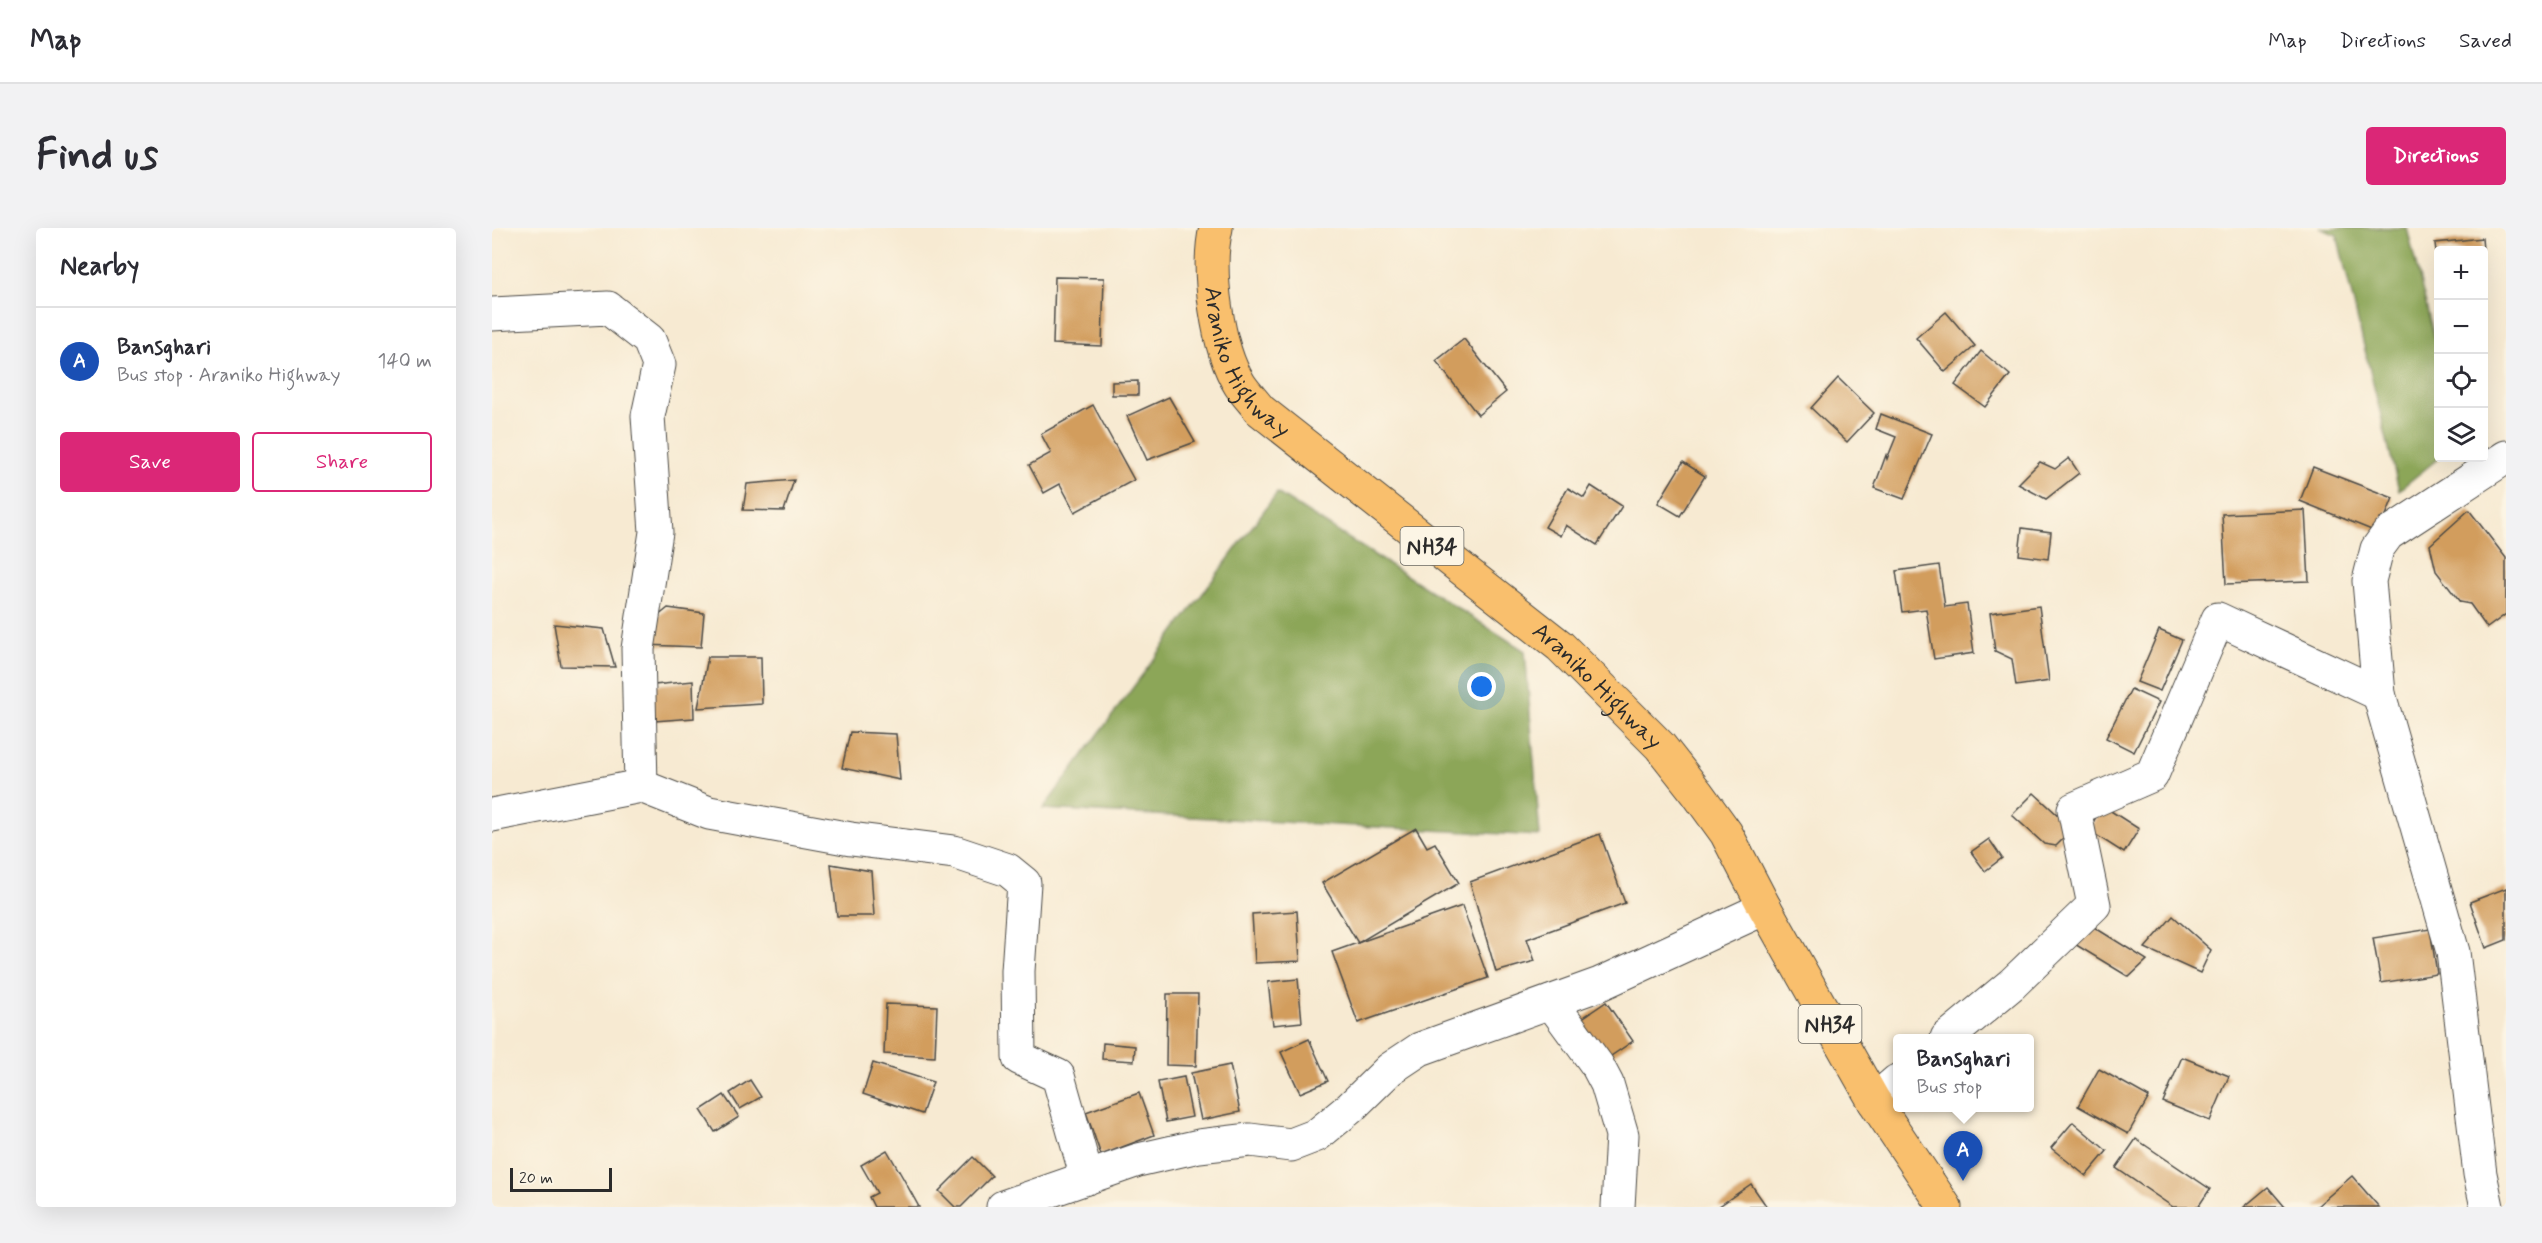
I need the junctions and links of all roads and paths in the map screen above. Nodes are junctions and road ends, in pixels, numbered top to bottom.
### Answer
1 (1216, 228) edge
2 (492, 314) edge
3 (2506, 457) edge
4 (2379, 694) junction
5 (641, 786) junction
6 (492, 815) edge
7 (1765, 908) junction
8 (1551, 1002) junction
9 (1952, 1034) edge
10 (1885, 1091) edge
11 (1893, 1106) edge
12 (1896, 1112) edge
13 (1086, 1178) junction
14 (1004, 1207) edge
15 (1618, 1207) edge
16 (1945, 1207) edge
17 (2487, 1207) edge

1 - 7 highway, Araniko Highway / NH34
2 - 5 street
3 - 4 street
4 - 9 street
4 - 17 street
5 - 6 street
5 - 13 street
7 - 8 street
7 - 10 highway, Araniko Highway / NH34
8 - 13 street
8 - 15 street
10 - 11 highway, Araniko Highway / NH34
12 - 16 highway, Araniko Highway / NH34
13 - 14 street

